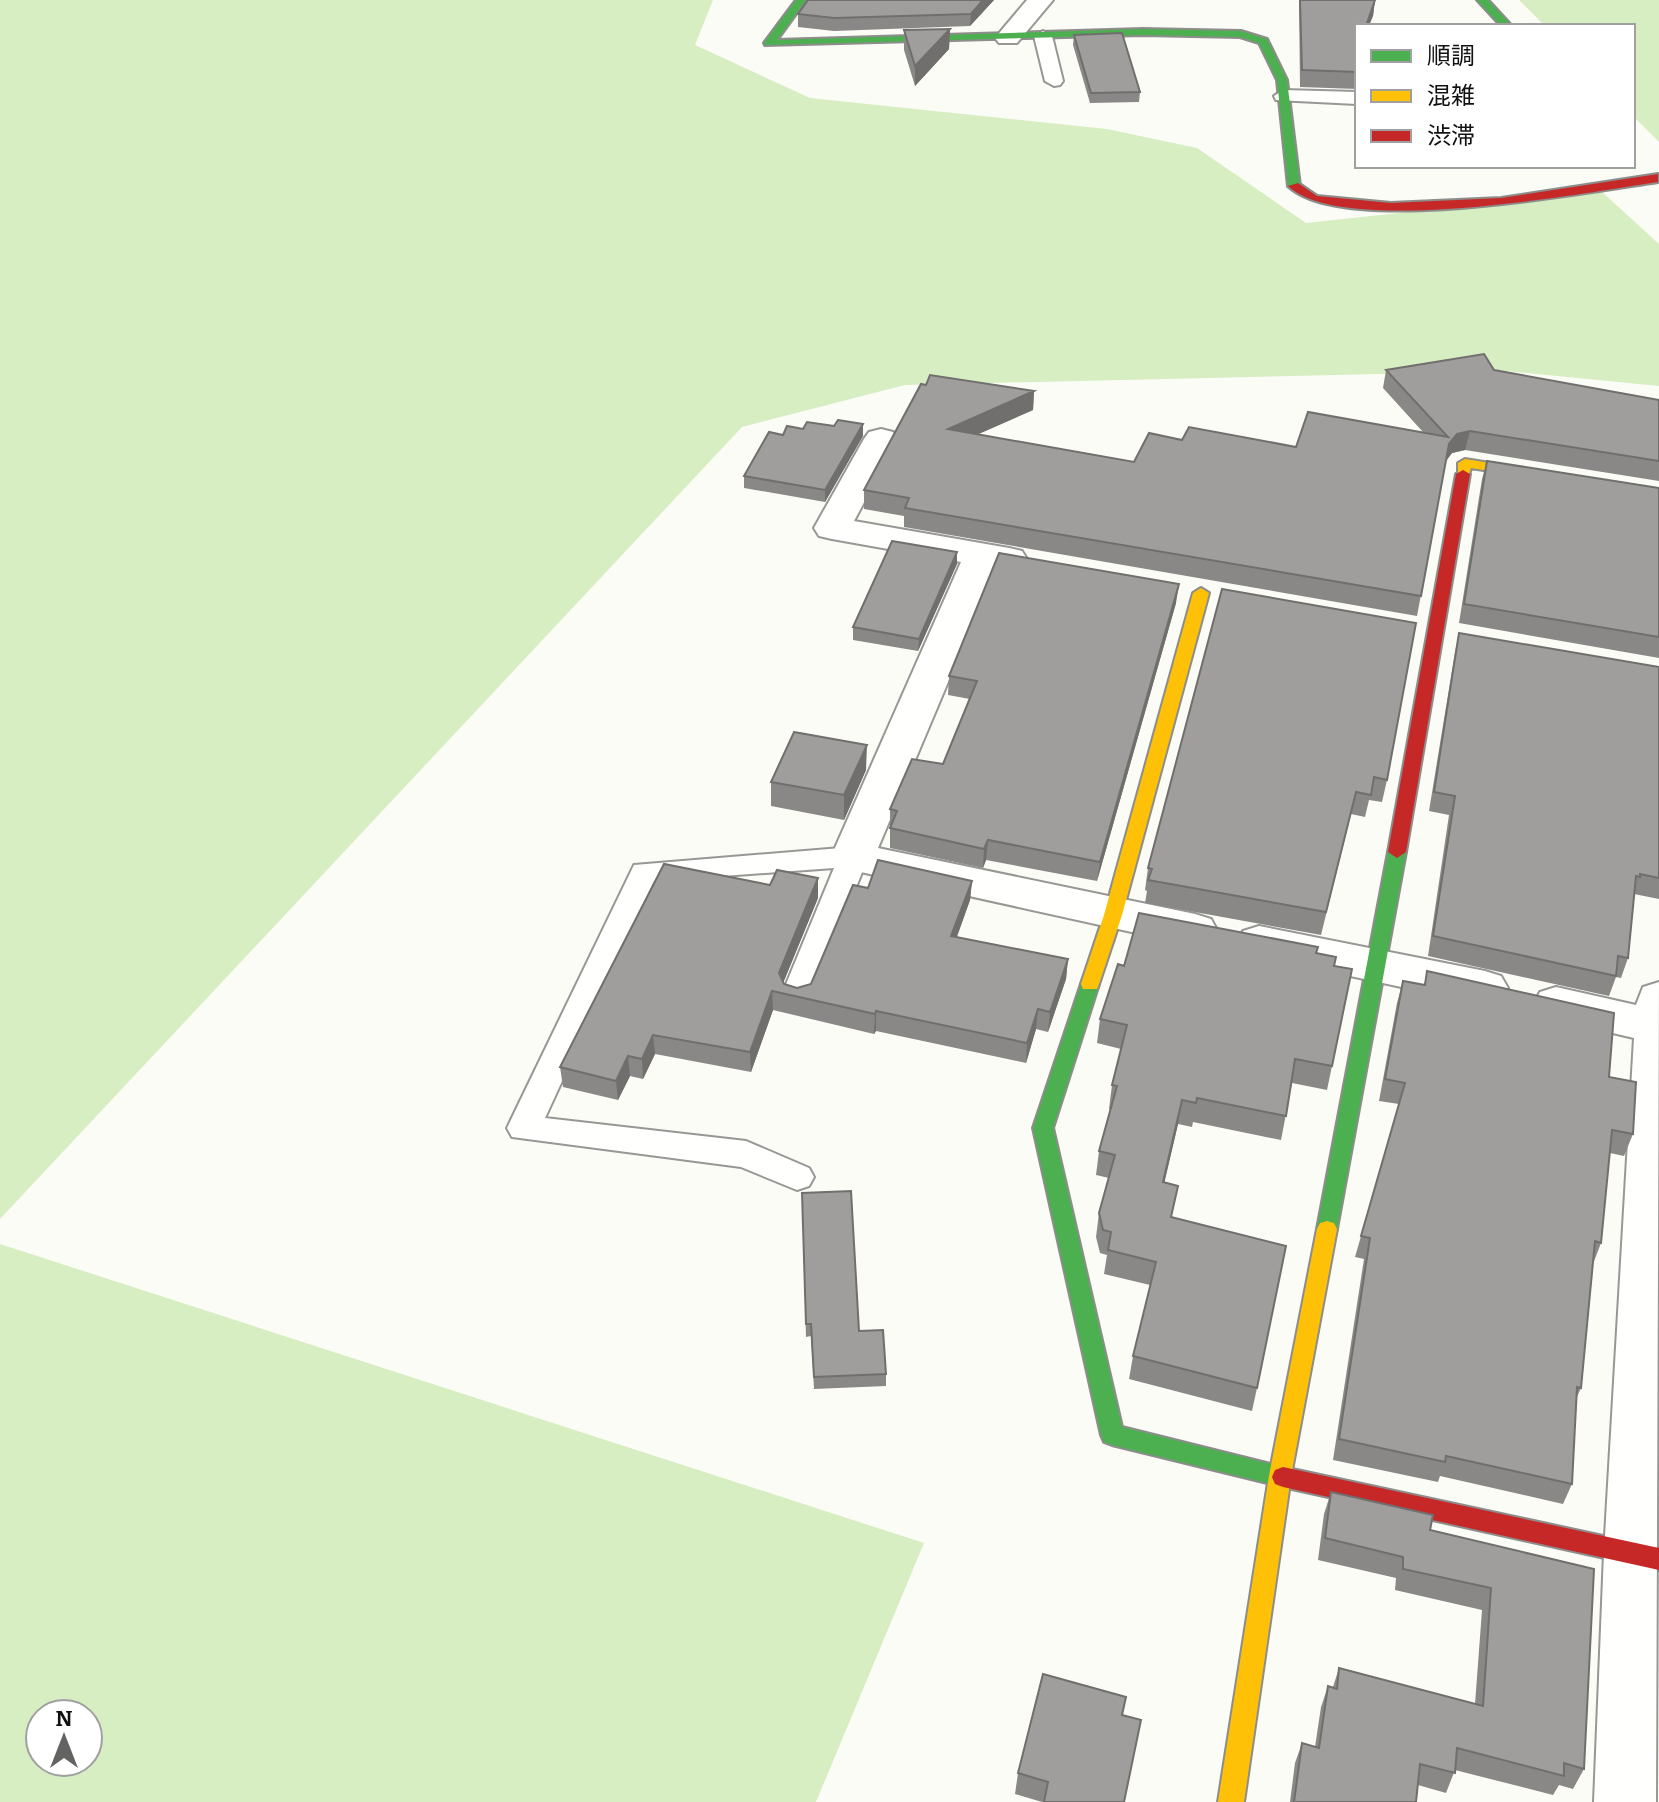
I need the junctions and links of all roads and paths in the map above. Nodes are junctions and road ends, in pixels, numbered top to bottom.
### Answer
1 (801, 0) edge
2 (1040, 0) edge
3 (1482, 0) edge
4 (1505, 24) edge
5 (1043, 36) junction
6 (1008, 38) junction
7 (1054, 81) dead end
8 (1283, 96) junction
9 (1355, 98) edge
10 (1641, 163) dead end
11 (1659, 178) edge
12 (881, 439) dead end
13 (1659, 494) edge
14 (983, 554) junction
15 (1045, 565) edge
16 (1201, 593) dead end
17 (853, 857) junction
18 (1113, 915) junction
19 (1378, 964) junction
20 (798, 994) edge
21 (1659, 999) edge
22 (1658, 1027) edge
23 (797, 1177) dead end
24 (1280, 1476) junction
25 (1646, 1556) edge
26 (1231, 1802) edge
27 (1625, 1802) edge

1 - 6 street
2 - 6 street
3 - 4 street
5 - 6 street
5 - 7 lane
5 - 8 street
8 - 9 lane
8 - 11 street
10 - 11 street
12 - 14 street
13 - 19 street
14 - 15 street
14 - 17 street
16 - 18 street
17 - 18 street
17 - 20 lane
17 - 23 lane
18 - 19 street
18 - 24 street
19 - 22 street
19 - 24 street
21 - 22 street
22 - 25 street
24 - 25 street
24 - 26 street
25 - 27 street

